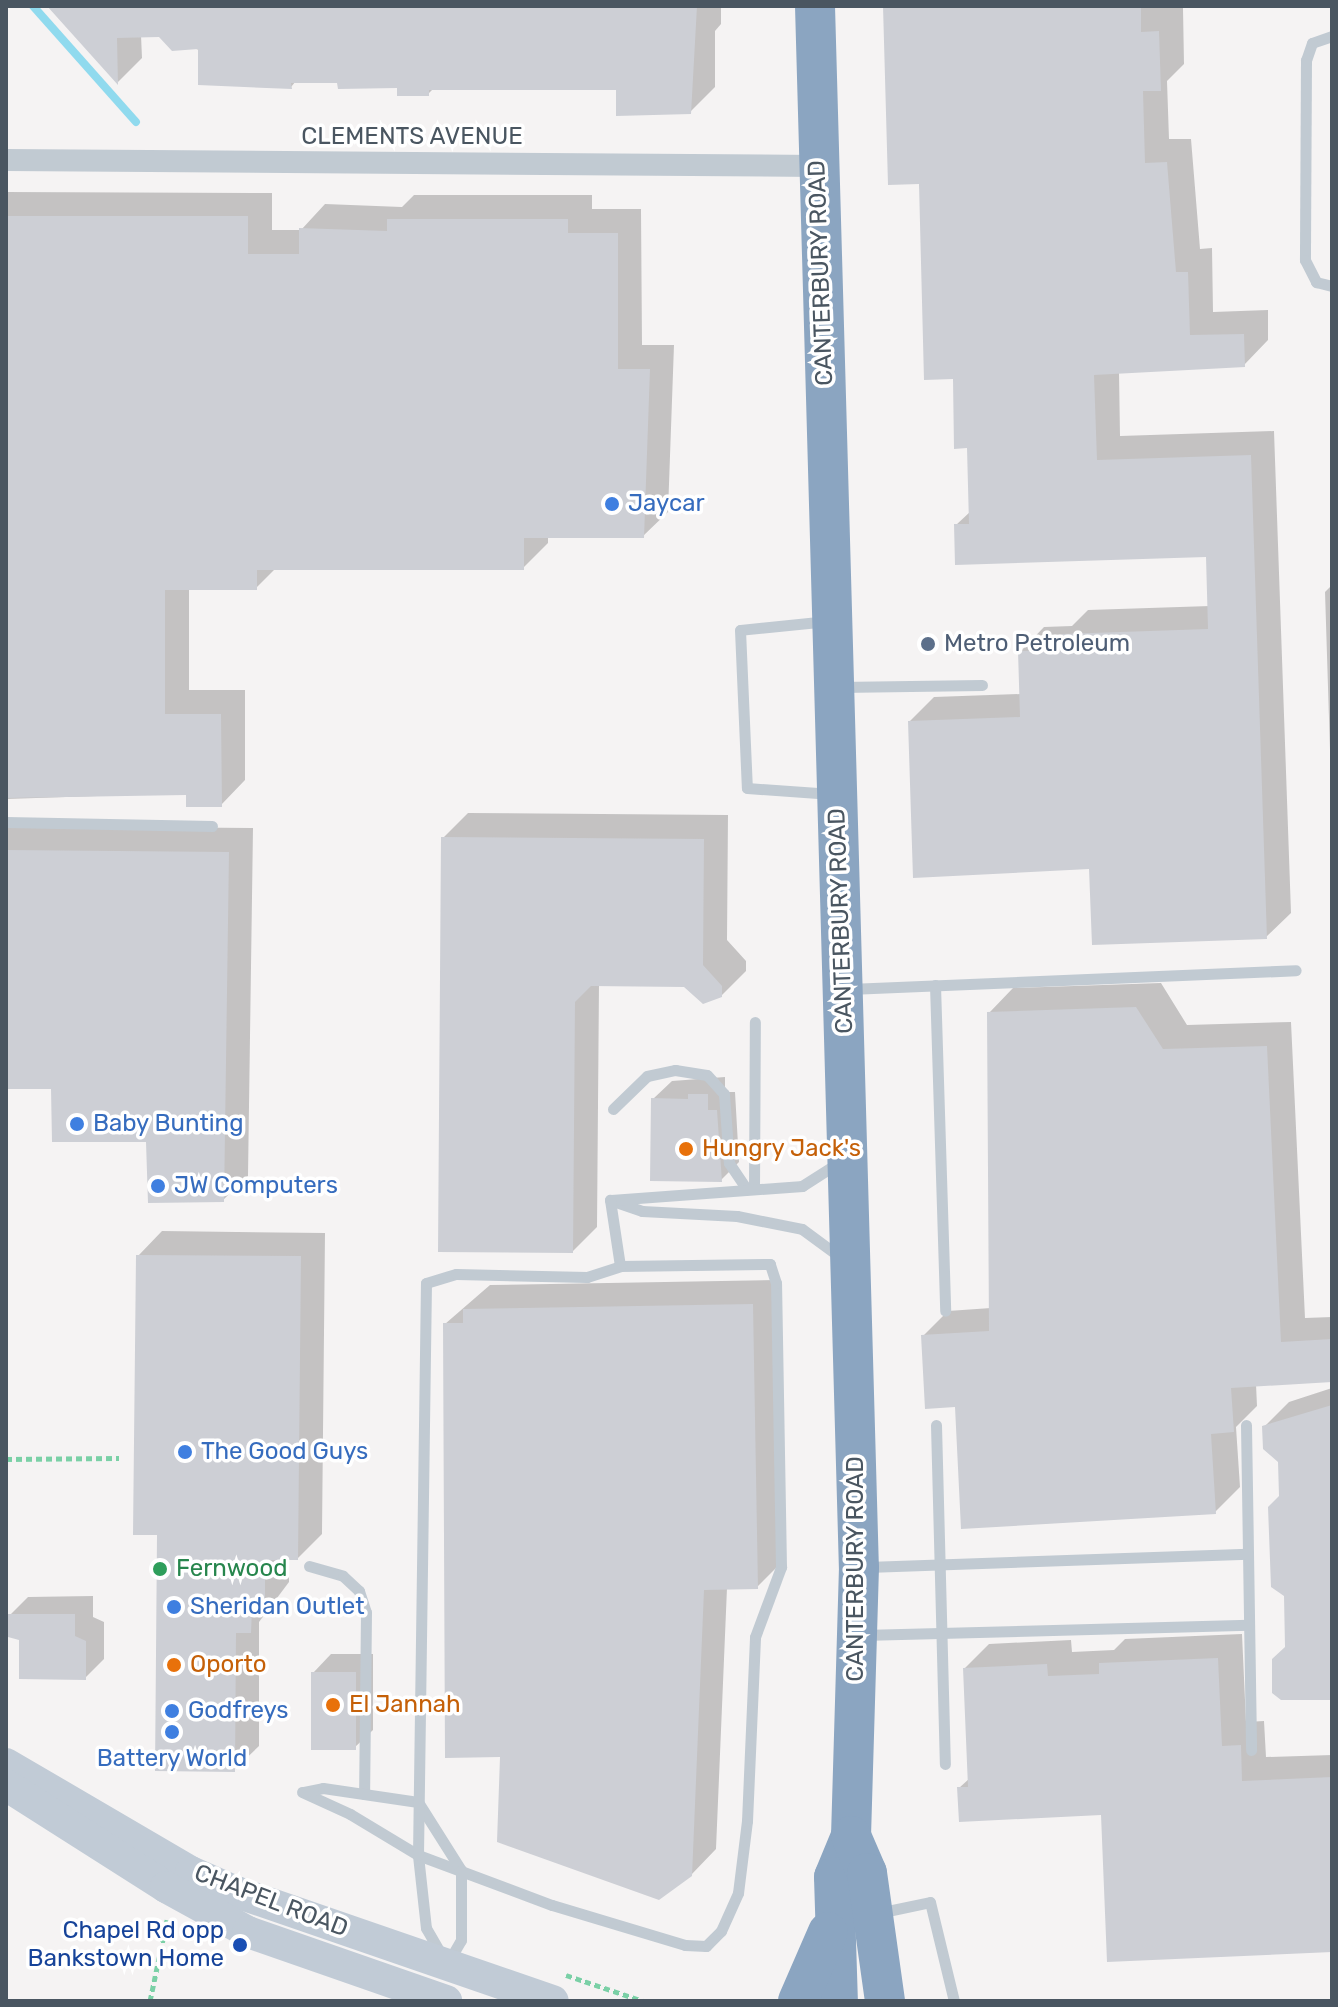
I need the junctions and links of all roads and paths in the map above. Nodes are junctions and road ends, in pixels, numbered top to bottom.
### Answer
1 (815, 6) edge
2 (1332, 36) edge
3 (6, 160) edge
4 (817, 166) junction
5 (1332, 286) edge
6 (831, 621) junction
7 (982, 685) dead end
8 (833, 687) junction
9 (837, 795) junction
10 (6, 822) edge
11 (212, 826) dead end
12 (1296, 970) dead end
13 (935, 985) junction
14 (844, 989) junction
15 (755, 1022) dead end
16 (613, 1109) dead end
17 (850, 1156) junction
18 (750, 1190) junction
19 (610, 1200) junction
20 (620, 1266) junction
21 (854, 1267) junction
22 (945, 1311) dead end
23 (936, 1425) dead end
24 (1246, 1425) dead end
25 (119, 1458) dead end
26 (6, 1459) edge
27 (1248, 1554) junction
28 (940, 1563) junction
29 (309, 1566) dead end
30 (859, 1567) junction
31 (1249, 1625) junction
32 (941, 1634) junction
33 (858, 1635) junction
34 (1251, 1750) dead end
35 (6, 1764) edge
36 (945, 1764) dead end
37 (6, 1785) edge
38 (364, 1794) junction
39 (418, 1802) junction
40 (418, 1855) junction
41 (461, 1870) junction
42 (169, 1912) dead end
43 (852, 1916) junction
44 (447, 1965) junction
45 (150, 2001) edge
46 (443, 2001) edge
47 (553, 2001) edge
48 (798, 2001) edge
49 (838, 2001) edge
50 (885, 2001) edge
51 (954, 2001) edge

1 - 4 highway, CANTERBURY ROAD
2 - 5 lane
3 - 4 street, CLEMENTS AVENUE
4 - 6 highway, CANTERBURY ROAD
6 - 8 highway, CANTERBURY ROAD
6 - 9 lane
7 - 8 lane
8 - 9 highway, CANTERBURY ROAD
9 - 14 highway, CANTERBURY ROAD
10 - 11 lane
12 - 13 lane
13 - 14 lane
13 - 22 lane
14 - 17 highway, CANTERBURY ROAD
15 - 18 lane
16 - 18 lane
17 - 18 lane
17 - 21 highway, CANTERBURY ROAD
18 - 19 lane
19 - 20 lane
19 - 21 lane
20 - 39 lane
20 - 41 lane
21 - 30 highway, CANTERBURY ROAD
23 - 28 lane
24 - 27 lane
25 - 26 path
27 - 28 lane
27 - 31 lane
28 - 30 lane
28 - 32 lane
29 - 38 lane
30 - 33 highway, CANTERBURY ROAD
31 - 32 lane
31 - 34 lane
32 - 33 lane
32 - 36 lane
33 - 43 highway, CANTERBURY ROAD
35 - 44 main road, CHAPEL ROAD
37 - 46 main road, CHAPEL ROAD
38 - 39 lane
38 - 40 lane
39 - 40 lane
39 - 41 lane
40 - 41 lane
40 - 44 lane
41 - 44 lane
42 - 45 path
43 - 48 highway
43 - 49 highway, CANTERBURY ROAD
43 - 50 highway, CANTERBURY ROAD
43 - 51 lane
44 - 46 main road
44 - 47 main road, CHAPEL ROAD

